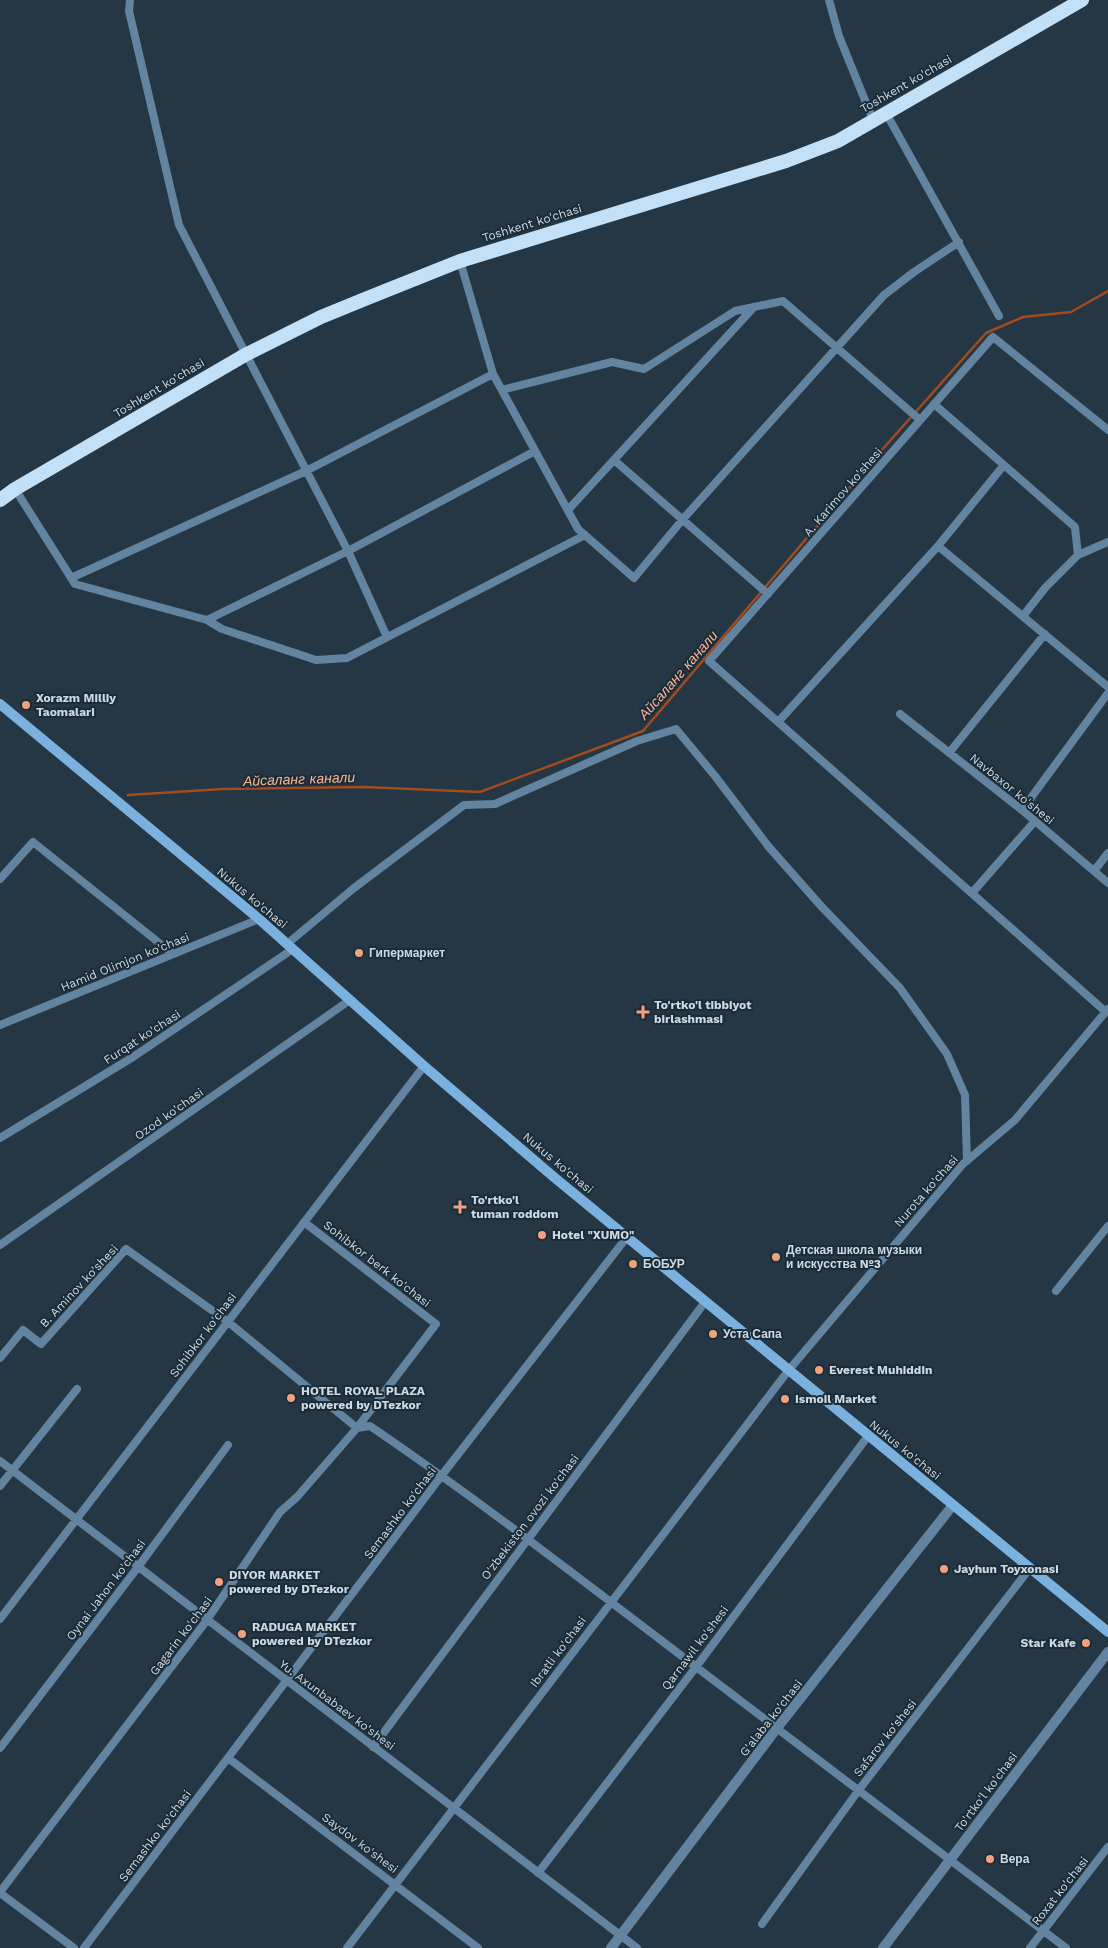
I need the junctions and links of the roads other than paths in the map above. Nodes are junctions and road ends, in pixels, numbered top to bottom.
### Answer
1 (130, 0) edge
2 (829, 0) edge
3 (1082, 0) edge
4 (886, 113) junction
5 (873, 120) junction
6 (959, 242) junction
7 (460, 261) junction
8 (754, 307) junction
9 (999, 316) dead end
10 (836, 348) junction
11 (245, 355) junction
12 (493, 374) junction
13 (502, 390) junction
14 (934, 404) junction
15 (920, 420) junction
16 (1108, 430) edge
17 (535, 451) junction
18 (614, 460) junction
19 (1004, 465) junction
20 (306, 471) junction
21 (15, 489) junction
22 (0, 500) edge
23 (568, 510) junction
24 (683, 519) junction
25 (585, 535) junction
26 (1108, 542) edge
27 (938, 546) junction
28 (348, 551) junction
29 (1078, 555) junction
30 (71, 578) junction
31 (768, 594) junction
32 (1023, 616) junction
33 (207, 620) junction
34 (1044, 634) junction
35 (387, 637) junction
36 (1108, 687) edge
37 (1108, 694) edge
38 (0, 704) edge
39 (900, 714) dead end
40 (778, 722) junction
41 (949, 752) junction
42 (1022, 810) junction
43 (1035, 821) junction
44 (1108, 853) edge
45 (1094, 871) junction
46 (0, 879) edge
47 (1108, 883) edge
48 (972, 893) junction
49 (258, 919) junction
50 (290, 947) junction
51 (173, 954) junction
52 (350, 1000) junction
53 (1107, 1010) edge
54 (0, 1025) edge
55 (424, 1066) junction
56 (0, 1138) edge
57 (966, 1161) junction
58 (304, 1222) junction
59 (1108, 1226) edge
60 (627, 1237) junction
61 (0, 1245) edge
62 (1056, 1291) dead end
63 (706, 1302) junction
64 (227, 1321) junction
65 (436, 1324) joint
66 (0, 1358) edge
67 (788, 1371) junction
68 (77, 1389) dead end
69 (357, 1428) junction
70 (868, 1436) junction
71 (228, 1445) dead end
72 (0, 1461) edge
73 (12, 1470) junction
74 (442, 1475) junction
75 (0, 1486) edge
76 (953, 1505) junction
77 (75, 1520) junction
78 (528, 1540) junction
79 (138, 1567) junction
80 (1030, 1568) junction
81 (610, 1602) junction
82 (0, 1619) edge
83 (207, 1620) junction
84 (1108, 1632) edge
85 (1108, 1652) edge
86 (696, 1667) junction
87 (286, 1680) junction
88 (777, 1728) junction
89 (373, 1747) junction
90 (0, 1748) edge
91 (228, 1758) junction
92 (858, 1791) junction
93 (454, 1809) junction
94 (1108, 1847) edge
95 (951, 1859) junction
96 (538, 1873) junction
97 (396, 1885) junction
98 (0, 1892) edge
99 (762, 1924) dead end
100 (1043, 1930) junction
101 (621, 1936) junction
102 (74, 1948) edge
103 (84, 1948) edge
104 (347, 1948) edge
105 (478, 1948) edge
106 (611, 1948) edge
107 (637, 1948) edge
108 (883, 1948) edge
109 (1030, 1948) edge
110 (1066, 1948) edge

1 - 11 street
2 - 5 street
3 - 4 highway, Toshkent ko'chasi
4 - 5 highway, Toshkent ko'chasi
4 - 6 street
5 - 7 highway, Toshkent ko'chasi
6 - 9 street
6 - 10 street
7 - 11 highway, Toshkent ko'chasi
7 - 12 street
8 - 10 street
8 - 13 street
8 - 18 street
10 - 15 street
10 - 24 street
11 - 20 street
11 - 21 highway, Toshkent ko'chasi
12 - 13 street
12 - 20 street
13 - 17 street
14 - 15 street, A. Karimov ko'shesi
14 - 16 street, A. Karimov ko'shesi
14 - 19 street
15 - 31 street, A. Karimov ko'shesi
17 - 23 street
17 - 28 street
18 - 23 street
18 - 24 street
19 - 27 street
19 - 29 street
20 - 28 street
20 - 30 street
21 - 22 highway, Toshkent ko'chasi
21 - 30 street
23 - 25 street
24 - 25 street
24 - 31 street
25 - 35 street
26 - 29 street
27 - 32 street
27 - 40 street
28 - 33 street
28 - 35 street
29 - 32 street
30 - 33 street
31 - 40 street, A. Karimov ko'shesi
32 - 34 street
33 - 35 street
34 - 36 street
34 - 41 street
37 - 42 street
38 - 49 main road, Nukus ko'chasi
39 - 41 street, Navbaxor ko'shesi
40 - 48 street
41 - 42 street, Navbaxor ko'shesi
42 - 43 street, Navbaxor ko'shesi
43 - 45 street, Navbaxor ko'shesi
43 - 48 street
44 - 45 street
45 - 47 street, Navbaxor ko'shesi
46 - 51 street
48 - 53 street
49 - 50 main road, Nukus ko'chasi
49 - 51 street, Hamid Olimjon ko'chasi
50 - 52 main road, Nukus ko'chasi
50 - 56 street, Furqat ko'chasi
50 - 57 street, Furqat ko'chasi
51 - 54 street, Hamid Olimjon ko'chasi
52 - 55 main road, Nukus ko'chasi
52 - 61 street, Ozod ko'chasi
53 - 57 street, Nurota ko'chasi
55 - 58 street, Sohibkor ko'chasi
55 - 60 main road, Nukus ko'chasi
57 - 67 street, Nurota ko'chasi
58 - 64 street, Sohibkor ko'chasi
58 - 65 street, Sohibkor berk ko'chasi
59 - 62 street
60 - 63 main road, Nukus ko'chasi
60 - 74 street, Semashko ko'chasi
63 - 67 main road, Nukus ko'chasi
63 - 78 street, O'zbekiston ovozi ko'chasi
64 - 66 street, B. Aminov ko'shesi
64 - 69 street
64 - 77 street, Sohibkor ko'chasi
65 - 69 street, Gagarin ko'chasi
67 - 70 main road, Nukus ko'chasi
67 - 81 street, Ibratli ko'chasi
68 - 73 street
69 - 74 street
69 - 83 street, Gagarin ko'chasi
70 - 76 main road, Nukus ko'chasi
70 - 86 street, Qarnawil ko'shesi
71 - 79 street, Oynai Jahon ko'chasi
72 - 73 street, Yu. Axunbabaev ko'shesi
73 - 75 street
73 - 77 street, Yu. Axunbabaev ko'shesi
74 - 78 street
74 - 87 street, Semashko ko'chasi
76 - 80 main road, Nukus ko'chasi
76 - 88 street, G'alaba ko'chasi
77 - 79 street, Yu. Axunbabaev ko'shesi
77 - 82 street, Sohibkor ko'chasi
78 - 81 street
78 - 89 street, O'zbekiston ovozi ko'chasi
79 - 83 street, Yu. Axunbabaev ko'shesi
79 - 90 street, Oynai Jahon ko'chasi
80 - 84 main road, Nukus ko'chasi
80 - 92 street, Safarov ko'shesi
81 - 86 street
81 - 93 street, Ibratli ko'chasi
83 - 87 street, Yu. Axunbabaev ko'shesi
83 - 98 street, Gagarin ko'chasi
85 - 95 street, To'rtko'l ko'chasi
86 - 88 street
86 - 96 street, Qarnawil ko'shesi
87 - 89 street, Yu. Axunbabaev ko'shesi
87 - 91 street, Semashko ko'chasi
88 - 92 street
88 - 101 street, G'alaba ko'chasi
89 - 93 street, Yu. Axunbabaev ko'shesi
91 - 97 street, Saydov ko'shesi
91 - 103 street, Semashko ko'chasi
92 - 95 street
92 - 99 street, Safarov ko'shesi
93 - 96 street, Yu. Axunbabaev ko'shesi
93 - 97 street, Ibratli ko'chasi
94 - 100 street, Roxat ko'chasi
95 - 100 street
95 - 108 street, To'rtko'l ko'chasi
96 - 101 street, Yu. Axunbabaev ko'shesi
97 - 104 street, Ibratli ko'chasi
97 - 105 street, Saydov ko'shesi
98 - 102 street
100 - 109 street, Roxat ko'chasi
100 - 110 street
101 - 106 street, G'alaba ko'chasi
101 - 107 street, Yu. Axunbabaev ko'shesi

